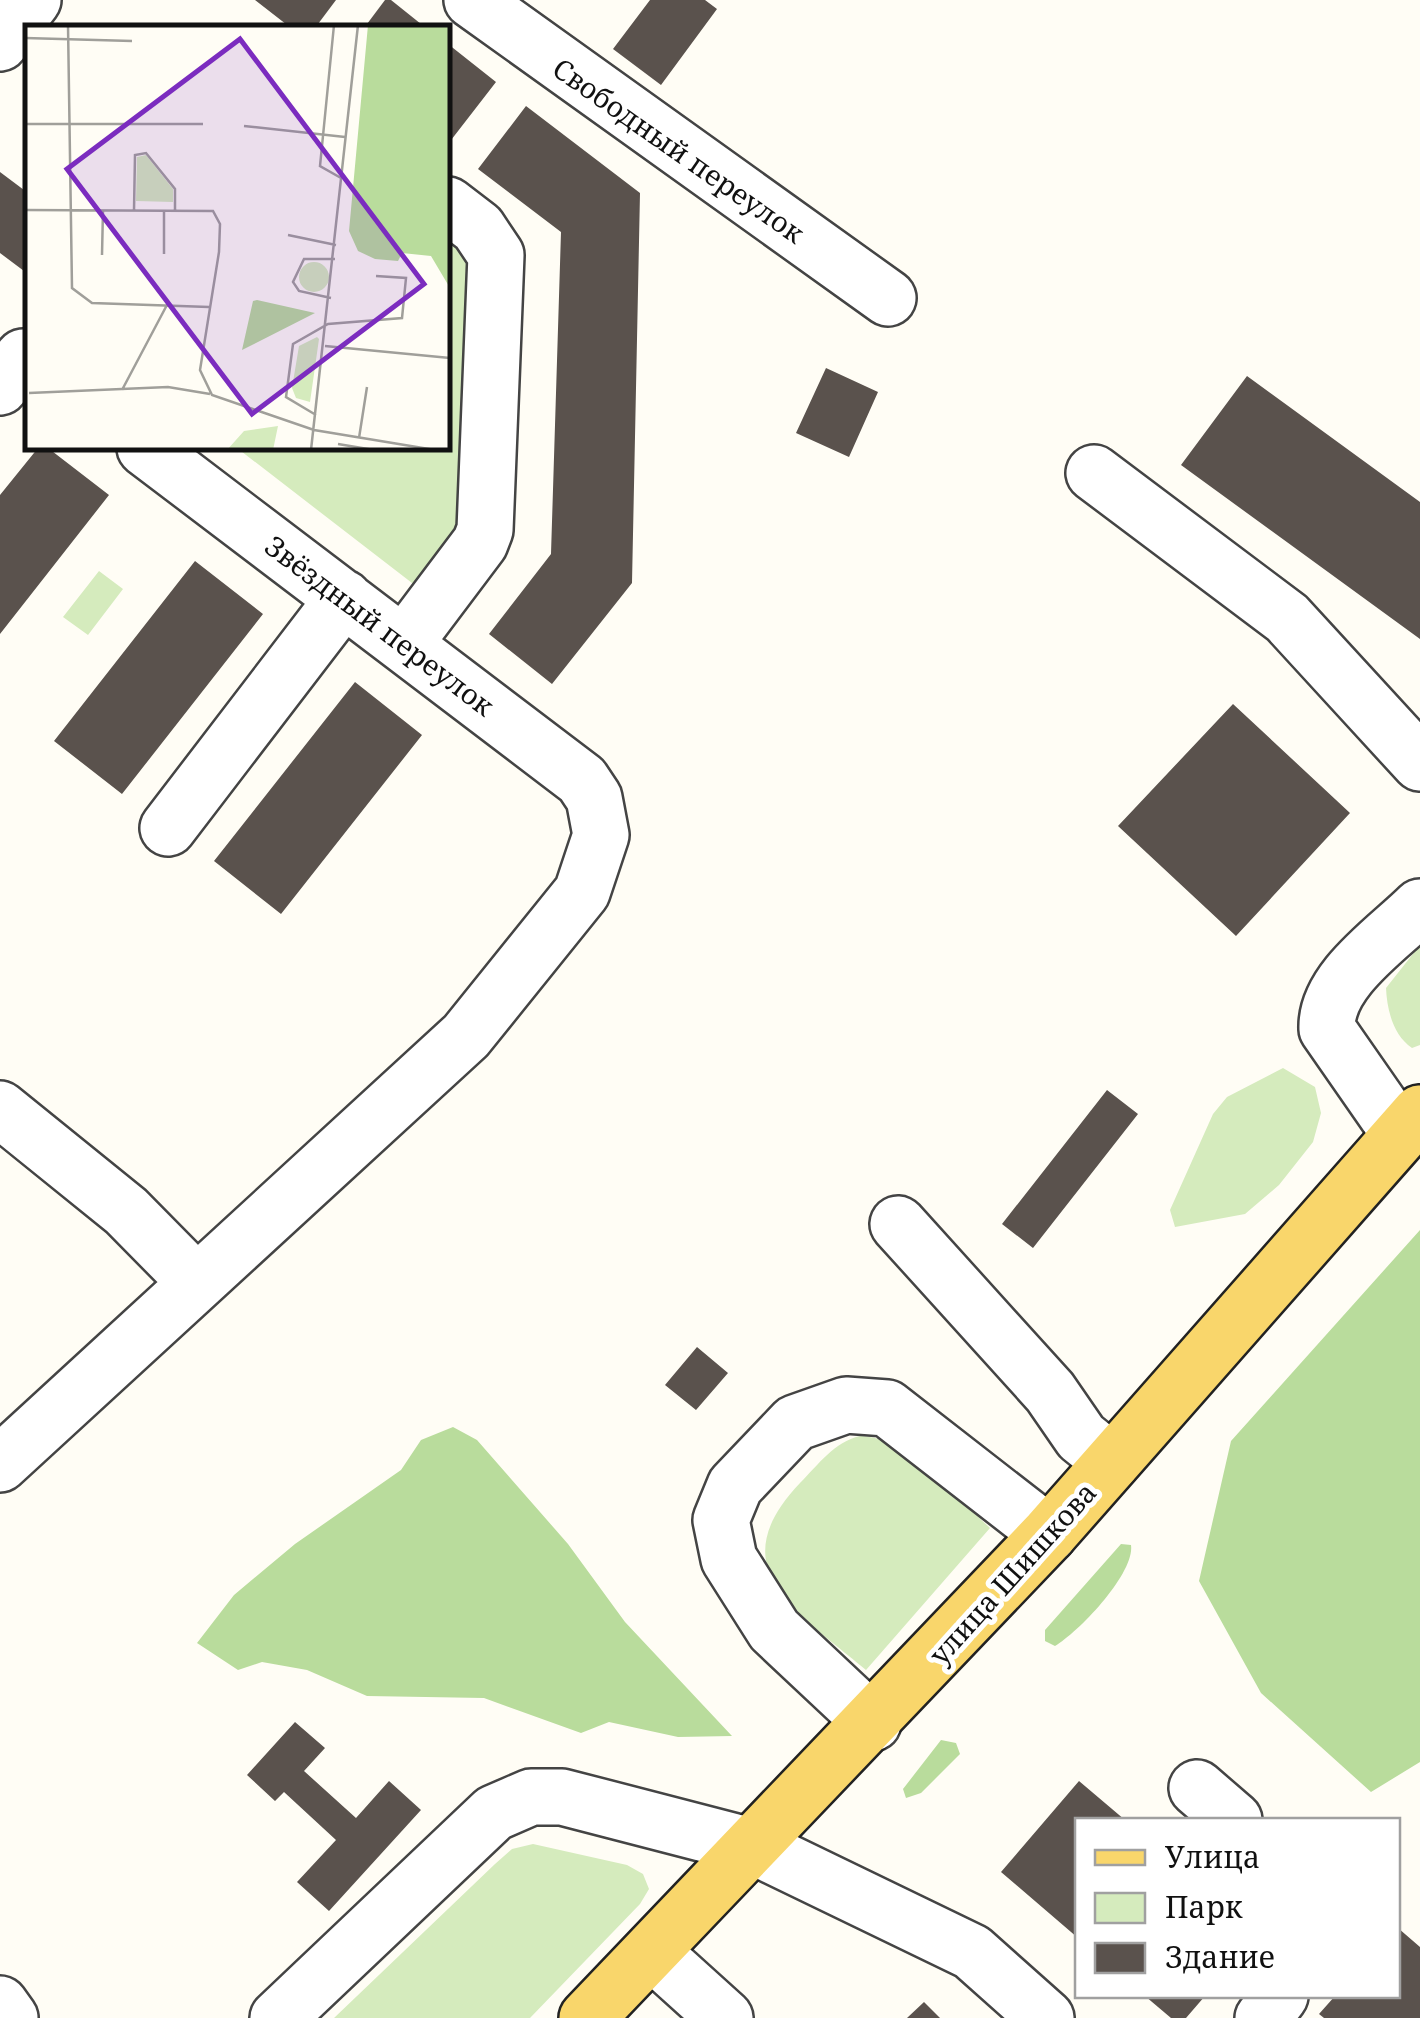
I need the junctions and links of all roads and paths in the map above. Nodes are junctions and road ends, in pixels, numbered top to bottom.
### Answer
1 (34, 0) edge
2 (472, 0) edge
3 (0, 43) edge
4 (450, 207) edge
5 (888, 298) dead end
6 (152, 450) edge
7 (201, 464) edge
8 (1094, 473) dead end
9 (344, 598) junction
10 (404, 644) junction
11 (1420, 764) edge
12 (168, 828) dead end
13 (1420, 906) edge
14 (0, 1109) edge
15 (1410, 1124) edge
16 (898, 1224) dead end
17 (197, 1283) junction
18 (1112, 1462) junction
19 (0, 1464) edge
20 (1049, 1534) junction
21 (874, 1723) junction
22 (755, 1847) junction
23 (652, 1952) junction
24 (1278, 1998) edge
25 (0, 2004) edge
26 (10, 2018) edge
27 (278, 2018) edge
28 (588, 2018) edge
29 (724, 2018) edge
30 (1046, 2018) edge
31 (1262, 2018) edge

1 - 3 street
2 - 5 street, Свободный переулок
4 - 10 street
6 - 7 street, Звёздный переулок
7 - 9 street, Звёздный переулок
8 - 11 street
9 - 10 street, Звёздный переулок
9 - 12 street
10 - 17 street, Звёздный переулок
13 - 15 street
14 - 17 street
15 - 18 main road, улица Шишкова
16 - 18 street
17 - 19 street
18 - 20 main road, улица Шишкова
20 - 21 main road, улица Шишкова
20 - 21 street
21 - 22 main road, улица Шишкова
22 - 23 main road, улица Шишкова
22 - 27 street
22 - 30 street
23 - 28 main road, улица Шишкова
23 - 29 street
24 - 31 street
25 - 26 street

